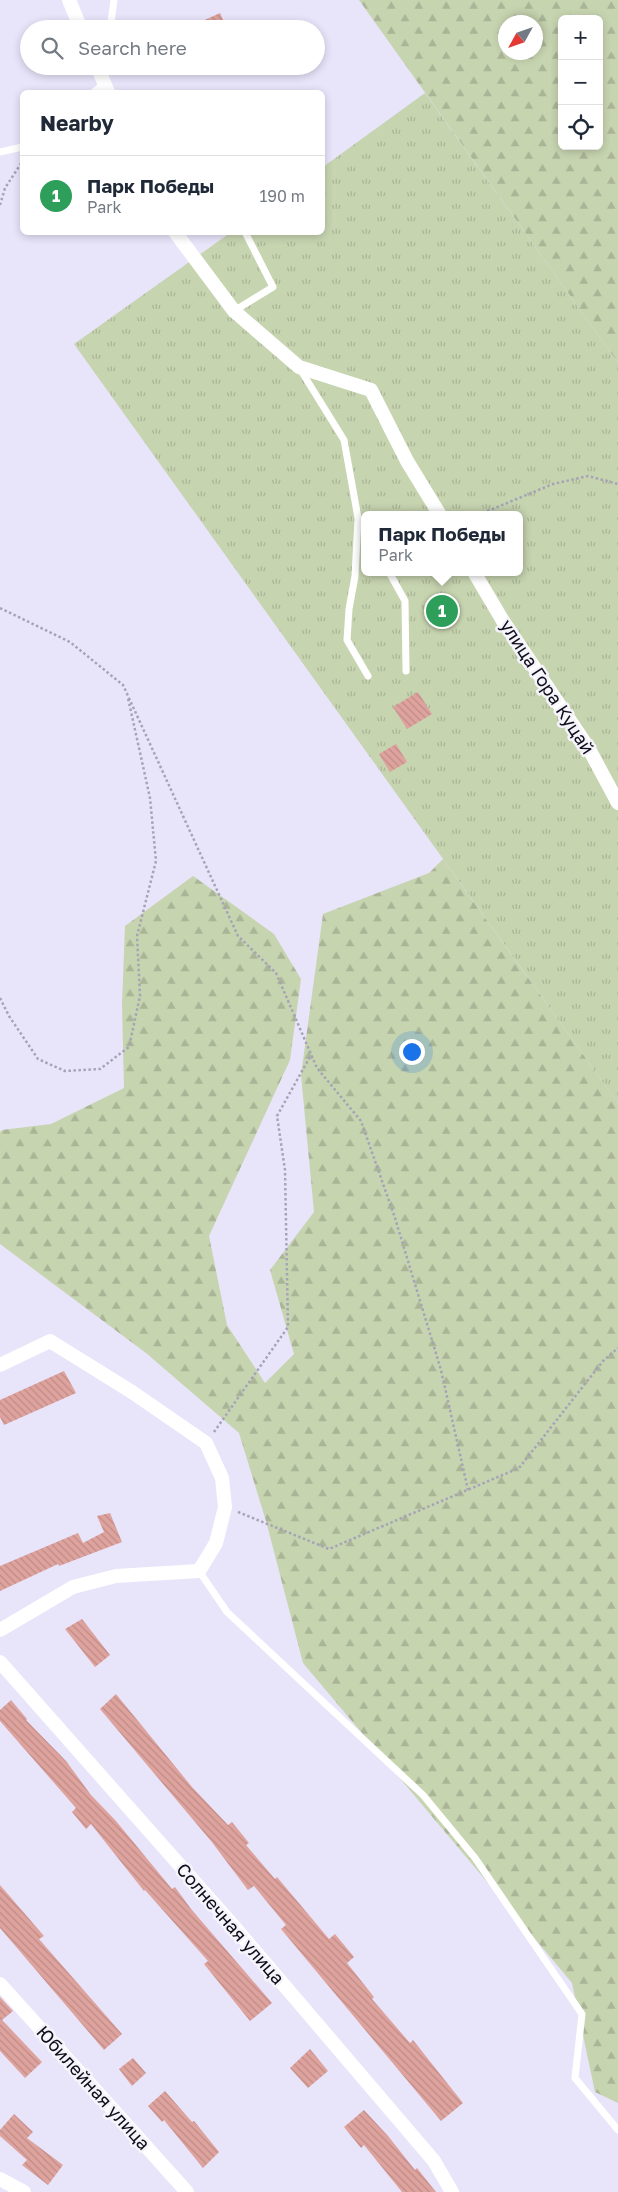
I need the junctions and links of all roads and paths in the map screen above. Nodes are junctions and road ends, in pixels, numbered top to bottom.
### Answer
1 (69, 0) edge
2 (114, 0) edge
3 (77, 20) edge
4 (111, 20) edge
5 (101, 75) edge
6 (106, 75) edge
7 (106, 88) edge
8 (20, 147) edge
9 (0, 152) edge
10 (20, 165) edge
11 (0, 204) edge
12 (178, 235) edge
13 (247, 235) edge
14 (234, 311) junction
15 (299, 366) junction
16 (618, 484) edge
17 (438, 511) edge
18 (488, 511) edge
19 (358, 518) junction
20 (361, 524) edge
21 (390, 576) edge
22 (476, 576) edge
23 (0, 608) edge
24 (406, 671) dead end
25 (368, 676) dead end
26 (126, 690) junction
27 (618, 802) edge
28 (0, 998) edge
29 (311, 1054) junction
30 (618, 1348) edge
31 (0, 1365) edge
32 (206, 1443) junction
33 (468, 1490) junction
34 (225, 1507) junction
35 (199, 1571) junction
36 (0, 1630) edge
37 (0, 1662) edge
38 (0, 1984) edge
39 (618, 2130) edge
40 (0, 2179) edge
41 (24, 2192) edge
42 (187, 2192) edge
43 (452, 2192) edge

1 - 3 street
2 - 4 lane
5 - 7 street
6 - 7 lane
8 - 9 lane
10 - 11 path
12 - 14 street
13 - 14 lane
14 - 15 street
15 - 17 street
15 - 19 lane
16 - 18 path
19 - 20 lane
19 - 25 lane
21 - 24 lane
22 - 27 street, улица Гора Куцай
23 - 26 path
26 - 28 path
26 - 29 path
29 - 32 path
29 - 33 path
30 - 33 path
31 - 32 street
32 - 34 street
33 - 34 path
34 - 35 street
35 - 36 street
35 - 39 lane
37 - 43 street, Солнечная улица
38 - 42 street, Юбилейная улица
40 - 41 street

